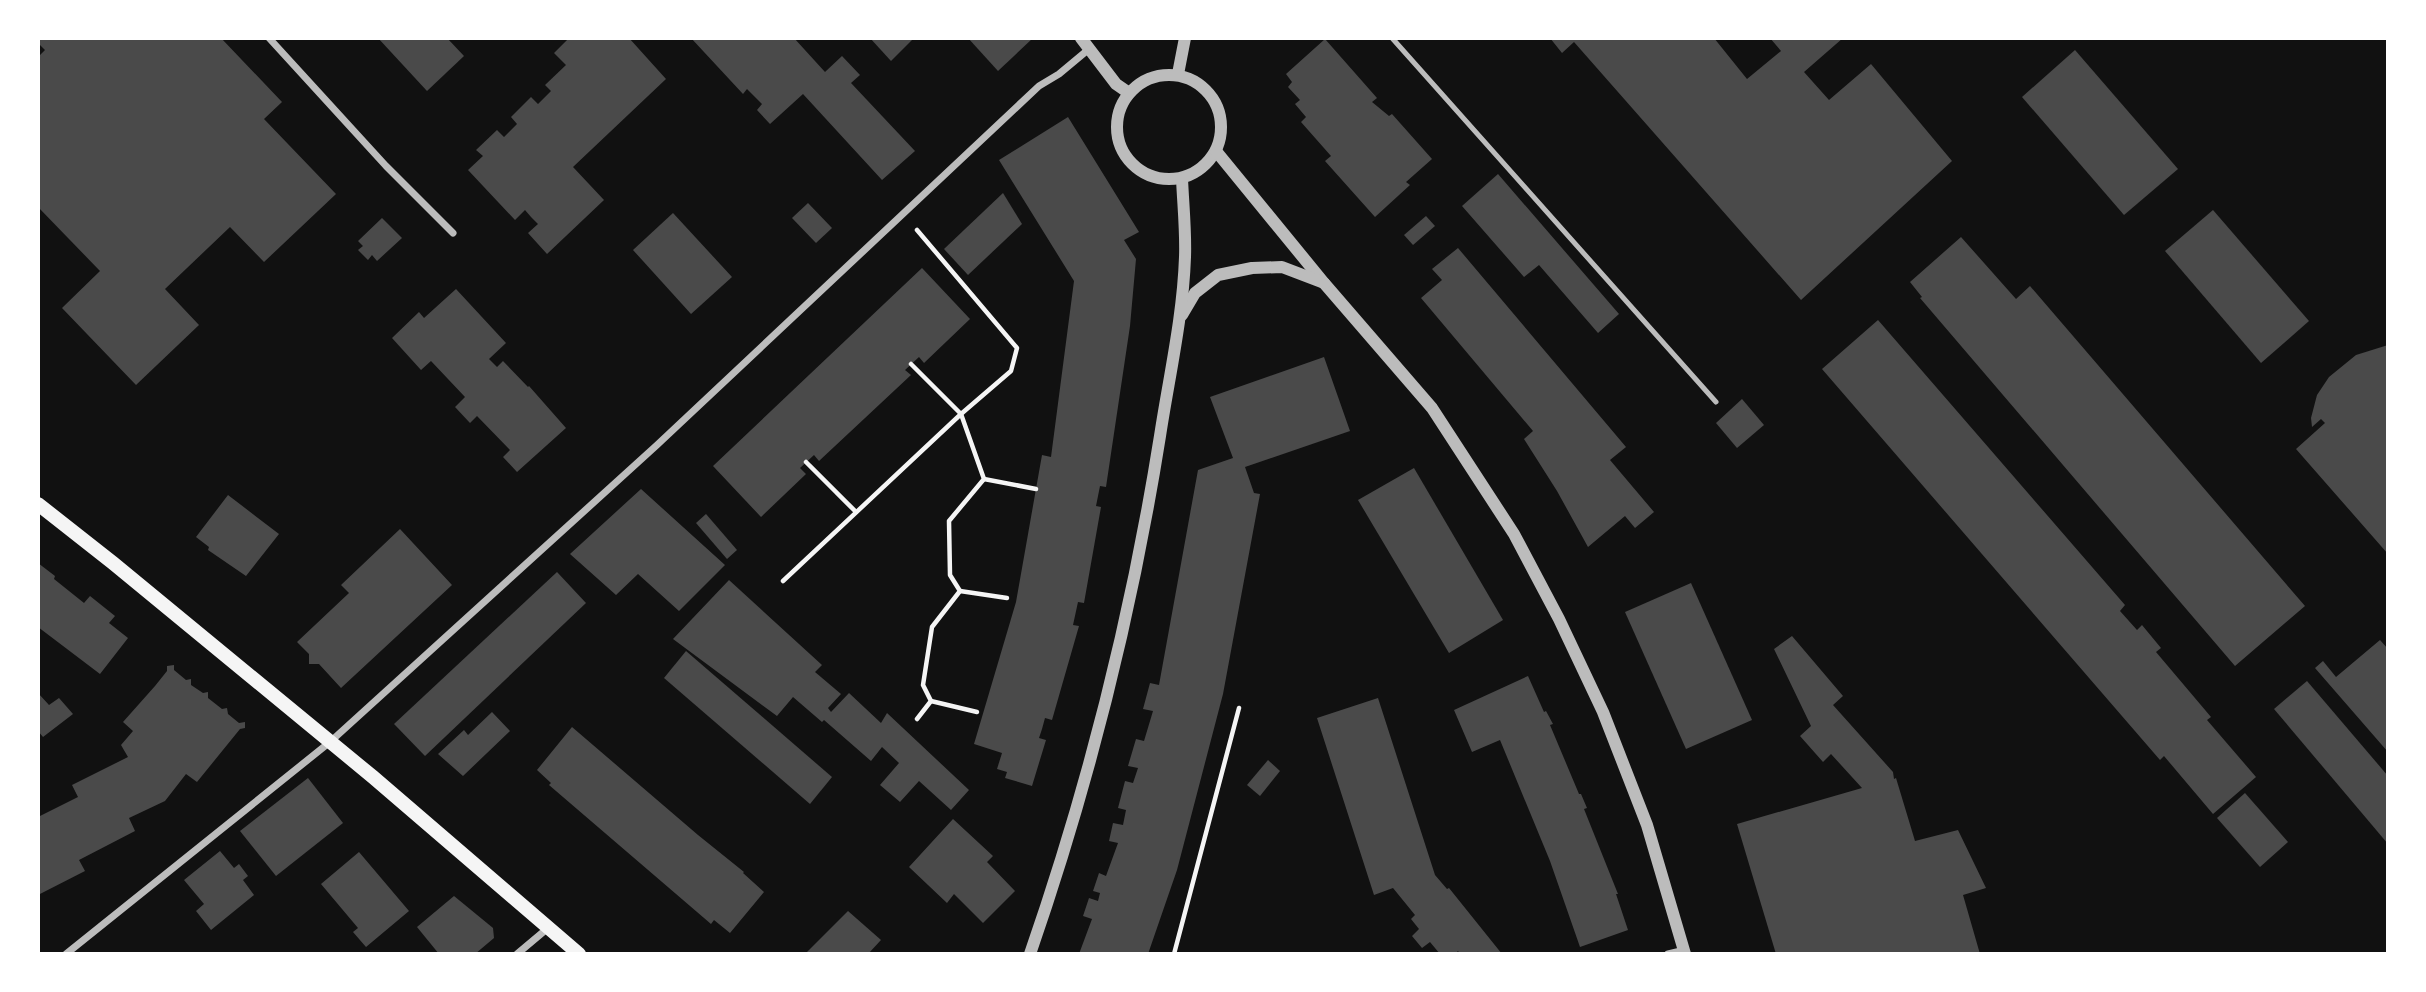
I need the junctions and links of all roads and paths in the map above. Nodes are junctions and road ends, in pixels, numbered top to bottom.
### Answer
1 (269, 38) edge
2 (1185, 38) edge
3 (1392, 38) edge
4 (1085, 44) edge
5 (1178, 74) junction
6 (1129, 93) junction
7 (1216, 151) junction
8 (1182, 178) junction
9 (916, 229) dead end
10 (453, 233) dead end
11 (1324, 283) junction
12 (1179, 321) junction
13 (911, 364) dead end
14 (1716, 402) dead end
15 (961, 414) junction
16 (806, 462) dead end
17 (984, 479) junction
18 (1036, 489) dead end
19 (38, 504) edge
20 (856, 512) junction
21 (783, 581) dead end
22 (960, 591) junction
23 (1007, 598) dead end
24 (931, 701) junction
25 (1239, 708) dead end
26 (977, 712) dead end
27 (917, 719) dead end
28 (330, 742) junction
29 (548, 928) junction
30 (1685, 952) edge
31 (66, 954) edge
32 (517, 954) edge
33 (579, 954) edge
34 (1030, 954) edge
35 (1174, 954) edge
36 (1668, 954) edge

1 - 10 street
2 - 5 street
3 - 14 lane
4 - 6 street
4 - 28 street
5 - 6 street
5 - 7 street
6 - 8 street
7 - 8 street
7 - 11 street
8 - 12 street
9 - 15 path
11 - 12 street
11 - 30 street
12 - 34 street
13 - 15 path
15 - 17 path
15 - 20 path
16 - 20 path
17 - 18 path
17 - 22 path
19 - 28 main road
20 - 21 path
22 - 23 path
22 - 24 path
24 - 26 path
24 - 27 path
25 - 35 path
28 - 29 main road
28 - 31 street
29 - 32 street
29 - 33 main road
30 - 36 street

